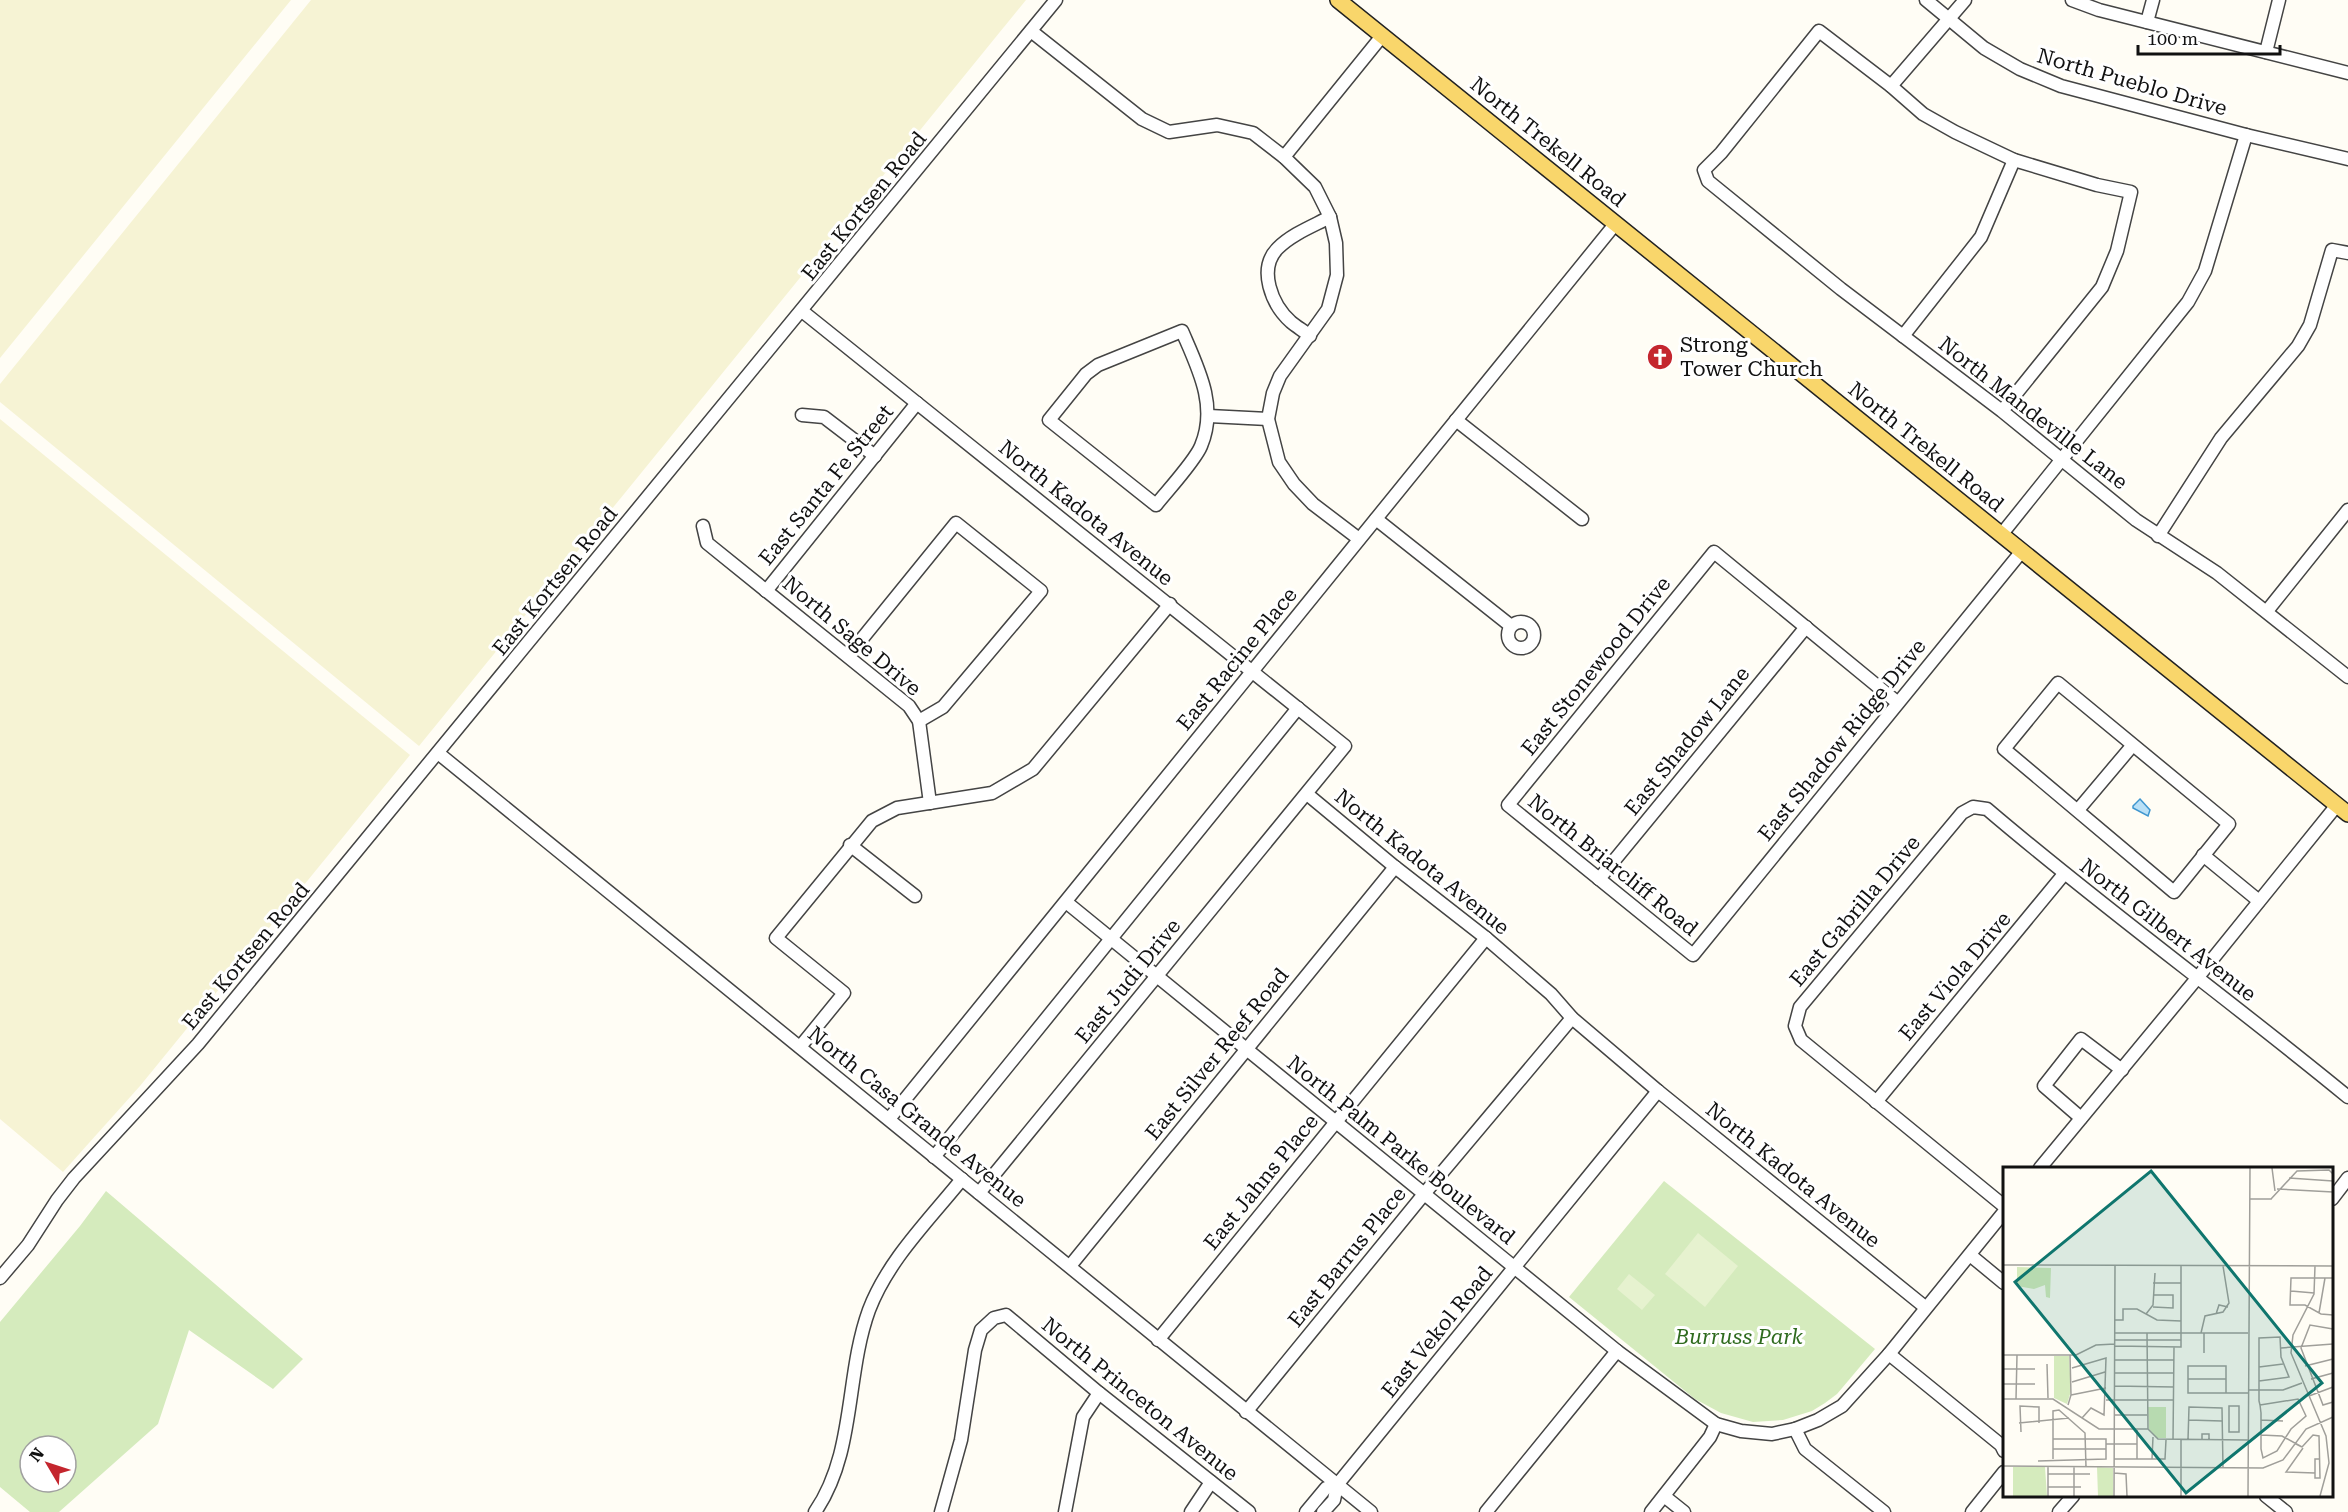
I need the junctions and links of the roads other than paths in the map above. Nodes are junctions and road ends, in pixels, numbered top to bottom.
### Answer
1 (1056, 0) edge
2 (1338, 0) edge
3 (1926, 0) edge
4 (1965, 0) edge
5 (2072, 0) edge
6 (2153, 0) edge
7 (2278, 0) edge
8 (1948, 20) junction
9 (2147, 22) junction
10 (1031, 31) junction
11 (1382, 36) junction
12 (2266, 52) junction
13 (2348, 73) edge
14 (1891, 86) junction
15 (2246, 135) junction
16 (1284, 157) junction
17 (2348, 159) edge
18 (2014, 160) junction
19 (1330, 217) junction
20 (1616, 223) junction
21 (2348, 254) edge
22 (802, 311) junction
23 (1310, 336) junction
24 (1903, 336) junction
25 (917, 403) junction
26 (2002, 411) junction
27 (802, 415) dead end
28 (1209, 416) junction
29 (1268, 419) junction
30 (1456, 420) junction
31 (875, 456) junction
32 (2062, 459) junction
33 (2348, 510) edge
34 (1376, 519) junction
35 (1582, 519) dead end
36 (704, 526) dead end
37 (2001, 535) junction
38 (2158, 536) junction
39 (1359, 539) junction
40 (2022, 551) junction
41 (766, 591) junction
42 (1170, 604) junction
43 (2266, 612) junction
44 (1511, 626) dead end
45 (1806, 627) junction
46 (848, 656) junction
47 (1253, 671) junction
48 (2348, 677) edge
49 (1898, 703) junction
50 (1298, 708) junction
51 (919, 721) junction
52 (2132, 746) junction
53 (438, 753) junction
54 (1307, 794) junction
55 (930, 803) junction
56 (1508, 805) joint
57 (2078, 810) junction
58 (2342, 810) edge
59 (1962, 813) joint
60 (850, 845) junction
61 (2203, 855) junction
62 (1395, 867) junction
63 (2064, 874) junction
64 (1599, 879) junction
65 (915, 897) dead end
66 (2259, 901) junction
67 (1066, 902) junction
68 (1486, 938) junction
69 (1110, 939) junction
70 (1693, 954) joint
71 (1157, 976) junction
72 (2199, 977) junction
73 (1572, 1018) junction
74 (800, 1047) junction
75 (1246, 1048) junction
76 (2122, 1070) junction
77 (1658, 1091) junction
78 (2348, 1097) edge
79 (1876, 1102) junction
80 (2081, 1118) junction
81 (889, 1119) junction
82 (1336, 1121) junction
83 (934, 1156) junction
84 (2041, 1167) edge
85 (2348, 1178) edge
86 (962, 1179) junction
87 (979, 1193) junction
88 (1424, 1194) junction
89 (2333, 1197) edge
90 (2003, 1205) edge
91 (2003, 1213) edge
92 (1970, 1255) junction
93 (1070, 1266) junction
94 (1515, 1268) junction
95 (0, 1278) edge
96 (2003, 1282) edge
97 (1926, 1307) junction
98 (1158, 1340) junction
99 (1617, 1351) junction
100 (1889, 1354) junction
101 (1099, 1393) junction
102 (1246, 1412) junction
103 (1716, 1424) junction
104 (1795, 1429) junction
105 (2003, 1449) edge
106 (2003, 1473) edge
107 (1211, 1482) junction
108 (1337, 1485) junction
109 (1664, 1496) junction
110 (2072, 1497) edge
111 (2267, 1497) edge
112 (815, 1512) edge
113 (940, 1512) edge
114 (1065, 1512) edge
115 (1191, 1512) edge
116 (1249, 1512) edge
117 (1306, 1512) edge
118 (1323, 1512) edge
119 (1371, 1512) edge
120 (1486, 1512) edge
121 (1651, 1512) edge
122 (1684, 1512) edge
123 (1884, 1512) edge
124 (1972, 1512) edge
125 (2059, 1512) edge
126 (2286, 1512) edge

1 - 10 street, East Kortsen Road
2 - 11 main road, North Trekell Road
3 - 8 street, North Pueblo Drive
4 - 8 street
5 - 9 street
6 - 9 street
7 - 12 street
8 - 14 street
8 - 15 street, North Pueblo Drive
9 - 12 street
10 - 16 street
10 - 22 street, East Kortsen Road
11 - 16 street
11 - 20 main road, North Trekell Road
12 - 13 street
14 - 18 street
14 - 24 street, North Mandeville Lane
15 - 17 street, North Pueblo Drive
15 - 32 street
16 - 19 street
18 - 24 street
18 - 26 street
19 - 23 street
19 - 23 street
20 - 30 street, East Racine Place
20 - 37 main road, North Trekell Road
21 - 38 street
22 - 25 street, North Kadota Avenue
22 - 53 street, East Kortsen Road
23 - 29 street
24 - 26 street, North Mandeville Lane
25 - 31 street, East Santa Fe Street
25 - 42 street, North Kadota Avenue
26 - 32 street, North Mandeville Lane
27 - 31 street
28 - 28 street
28 - 29 street
29 - 39 street
30 - 34 street, East Racine Place
30 - 35 street
31 - 41 street, East Santa Fe Street
32 - 37 street
32 - 38 street, North Mandeville Lane
33 - 43 street
34 - 39 street, East Racine Place
34 - 44 street
36 - 41 street, North Sage Drive
37 - 40 main road, North Trekell Road
38 - 43 street, North Mandeville Lane
39 - 47 street, East Racine Place
40 - 49 street, East Shadow Ridge Drive
40 - 58 main road, North Trekell Road
41 - 46 street, North Sage Drive
42 - 47 street, North Kadota Avenue
42 - 55 street
43 - 48 street, North Mandeville Lane
45 - 49 street
45 - 56 street, East Stonewood Drive
45 - 64 street, East Shadow Lane
46 - 51 street, North Sage Drive
46 - 51 street
47 - 50 street, North Kadota Avenue
47 - 67 street, East Racine Place
49 - 70 street, East Shadow Ridge Drive
50 - 54 street, North Kadota Avenue
50 - 69 street
51 - 55 street, North Sage Drive
52 - 57 street
52 - 57 street
52 - 61 street
53 - 74 street, North Casa Grande Avenue
53 - 95 street, East Kortsen Road
54 - 62 street, North Kadota Avenue
54 - 71 street, East Judi Drive
55 - 60 street
56 - 64 street, North Briarcliff Road
57 - 61 street
58 - 66 street
59 - 63 street, North Gilbert Avenue
59 - 79 street, East Gabrilla Drive
60 - 65 street
60 - 74 street
61 - 66 street
62 - 68 street, North Kadota Avenue
62 - 75 street, East Silver Reef Road
63 - 72 street, North Gilbert Avenue
63 - 79 street, East Viola Drive
64 - 70 street, North Briarcliff Road
66 - 72 street
67 - 69 street, North Palm Parke Boulevard
67 - 81 street, East Racine Place
68 - 73 street, North Kadota Avenue
68 - 82 street, East Jahns Place
69 - 71 street, North Palm Parke Boulevard
69 - 83 street
71 - 75 street, North Palm Parke Boulevard
71 - 87 street, East Judi Drive
72 - 76 street
72 - 78 street, North Gilbert Avenue
73 - 77 street, North Kadota Avenue
73 - 88 street, East Barrus Place
74 - 81 street, North Casa Grande Avenue
75 - 82 street, North Palm Parke Boulevard
75 - 93 street, East Silver Reef Road
76 - 80 street
76 - 80 street
77 - 94 street, East Vekol Road
77 - 97 street, North Kadota Avenue
79 - 90 street
80 - 84 street
81 - 83 street, North Casa Grande Avenue
82 - 88 street, North Palm Parke Boulevard
82 - 98 street, East Jahns Place
83 - 86 street, North Casa Grande Avenue
85 - 89 street
86 - 87 street, North Casa Grande Avenue
86 - 112 street
87 - 93 street, North Casa Grande Avenue
88 - 94 street, North Palm Parke Boulevard
88 - 102 street, East Barrus Place
91 - 92 street
92 - 96 street
92 - 97 street
93 - 98 street, North Casa Grande Avenue
94 - 99 street, North Palm Parke Boulevard
94 - 108 street, East Vekol Road
97 - 100 street
98 - 102 street, North Casa Grande Avenue
99 - 103 street, North Palm Parke Boulevard
99 - 120 street
100 - 104 street
100 - 105 street
101 - 107 street, North Princeton Avenue
101 - 113 street, North Princeton Avenue
101 - 114 street
102 - 108 street, North Casa Grande Avenue
103 - 104 street
103 - 109 street
104 - 123 street
106 - 124 street
107 - 115 street
107 - 116 street, North Princeton Avenue
108 - 117 street, East Vekol Road
108 - 118 street, East Vekol Road
108 - 119 street, North Casa Grande Avenue
109 - 121 street
109 - 122 street
110 - 125 street
111 - 126 street

